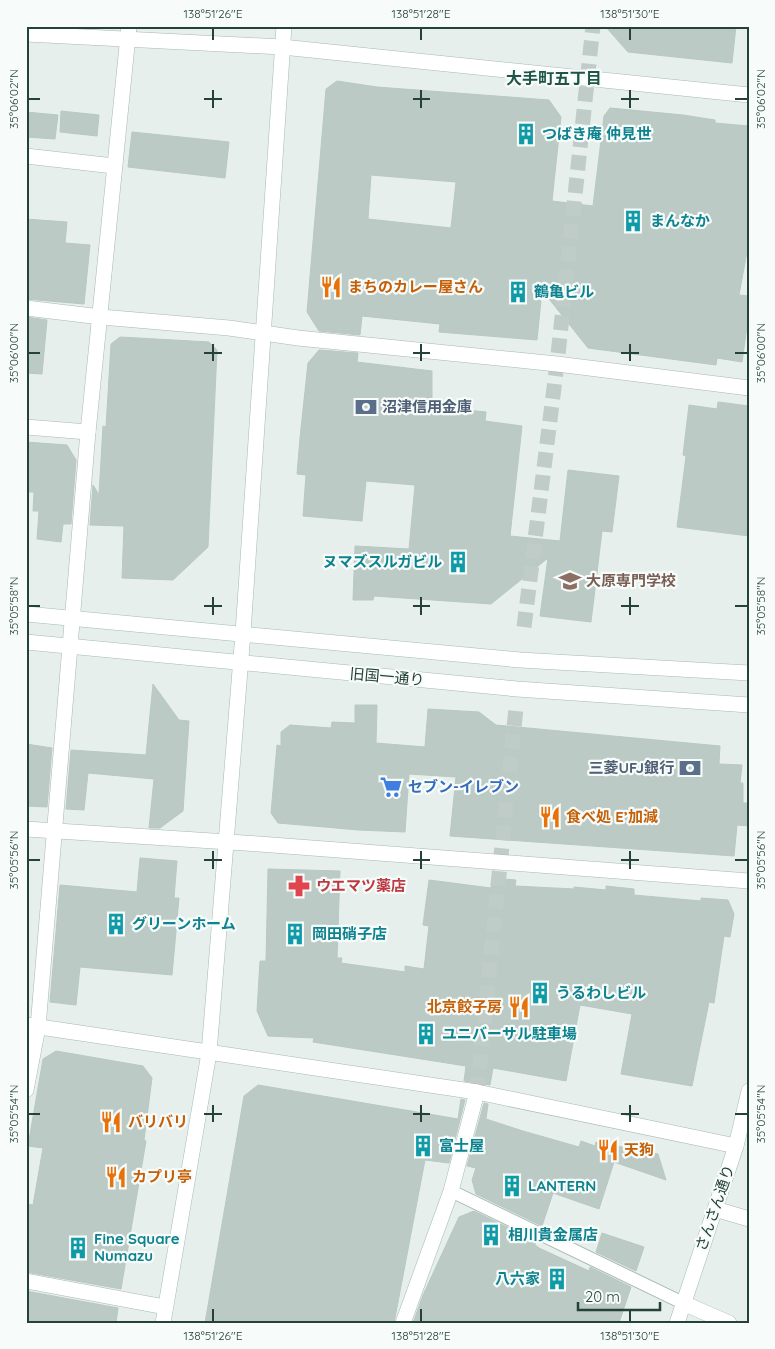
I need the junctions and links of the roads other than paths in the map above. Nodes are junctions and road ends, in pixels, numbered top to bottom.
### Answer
1 (284, 26) edge
2 (128, 32) edge
3 (26, 34) edge
4 (282, 48) junction
5 (749, 95) edge
6 (26, 156) edge
7 (114, 166) junction
8 (26, 308) edge
9 (101, 317) junction
10 (263, 332) junction
11 (749, 388) edge
12 (26, 427) edge
13 (88, 432) junction
14 (26, 614) edge
15 (72, 617) junction
16 (243, 633) junction
17 (26, 642) edge
18 (70, 645) junction
19 (240, 664) junction
20 (749, 673) edge
21 (749, 705) edge
22 (26, 829) edge
23 (54, 831) junction
24 (226, 842) junction
25 (749, 881) edge
26 (32, 1026) edge
27 (209, 1053) junction
28 (26, 1090) edge
29 (477, 1092) junction
30 (749, 1092) edge
31 (736, 1146) junction
32 (451, 1191) junction
33 (715, 1209) junction
34 (749, 1219) edge
35 (26, 1281) edge
36 (683, 1303) junction
37 (165, 1307) junction
38 (163, 1323) edge
39 (403, 1323) edge
40 (677, 1323) edge
41 (729, 1323) edge

1 - 4 street
2 - 3 street
2 - 4 street
2 - 7 street
4 - 5 street
4 - 10 street
6 - 7 street
7 - 9 street
8 - 9 street
9 - 10 street
9 - 13 street
10 - 11 street
10 - 16 street
12 - 13 street
13 - 15 street
14 - 15 street, 旧国一通り
15 - 16 street, 旧国一通り
15 - 18 street
16 - 19 street
16 - 20 street, 旧国一通り
17 - 18 street, 旧国一通り
18 - 19 street, 旧国一通り
18 - 23 street
19 - 21 street, 旧国一通り
19 - 24 street
22 - 23 street
23 - 24 street
23 - 26 street
24 - 25 street
24 - 27 street
26 - 27 street
26 - 28 street
27 - 29 street
27 - 37 street
29 - 31 street
29 - 32 street
30 - 31 street, さんさん通り
31 - 33 street, さんさん通り
32 - 36 lane
32 - 39 street
33 - 34 street
33 - 36 street, さんさん通り
35 - 37 street
36 - 40 street, さんさん通り
36 - 41 street
37 - 38 street

